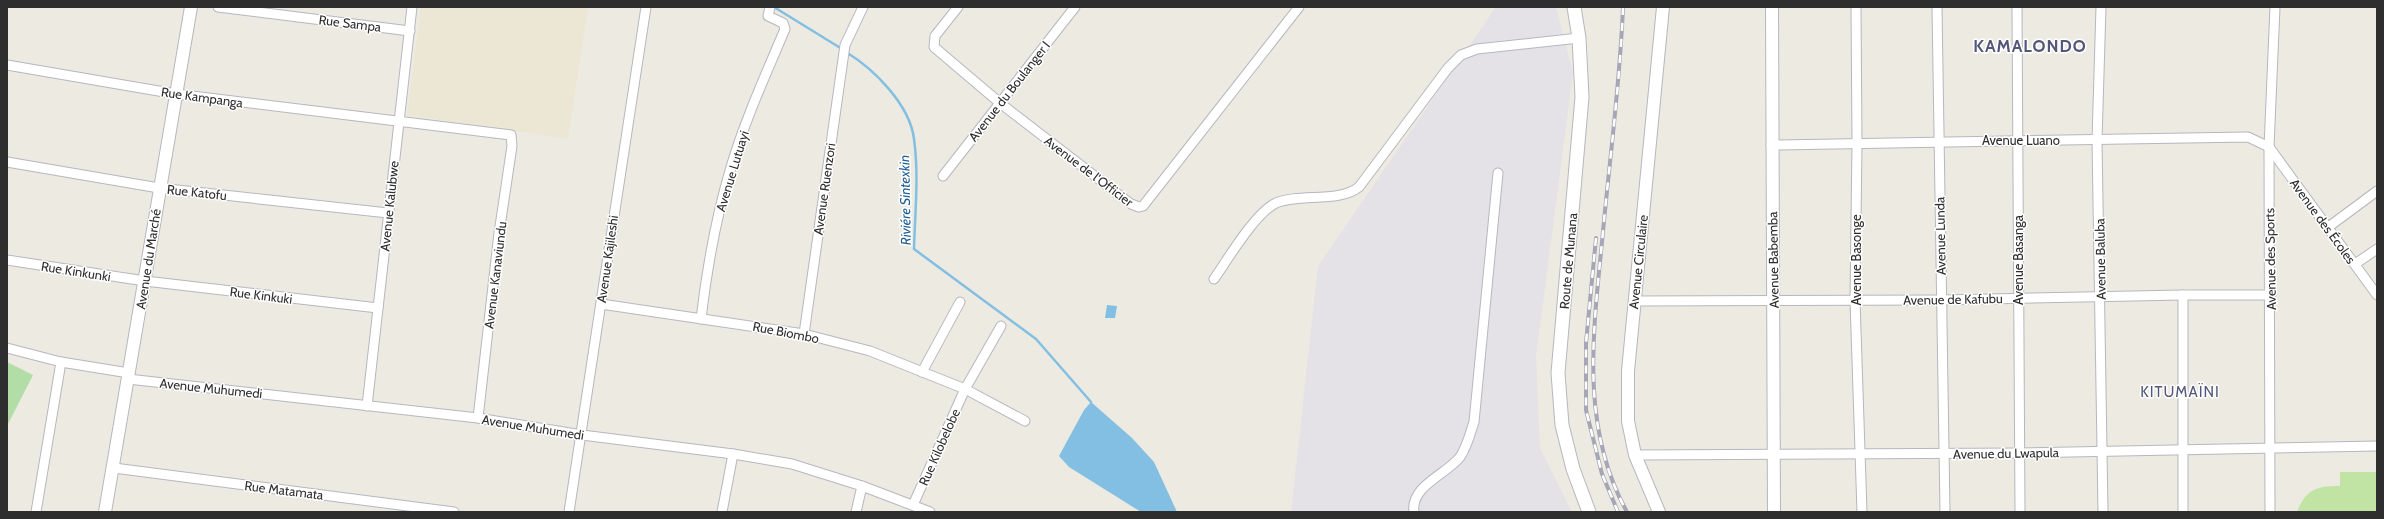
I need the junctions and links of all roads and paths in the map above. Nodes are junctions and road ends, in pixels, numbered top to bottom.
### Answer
1 (191, 7) edge
2 (218, 7) edge
3 (412, 7) edge
4 (646, 7) edge
5 (770, 7) edge
6 (863, 7) edge
7 (958, 7) edge
8 (1075, 7) edge
9 (1299, 7) edge
10 (1574, 7) edge
11 (1663, 7) edge
12 (1772, 7) edge
13 (1856, 7) edge
14 (1937, 7) edge
15 (2017, 7) edge
16 (2101, 7) edge
17 (2276, 7) edge
18 (410, 31) junction
19 (1579, 38) junction
20 (7, 65) edge
21 (176, 94) junction
22 (1000, 103) junction
23 (398, 121) junction
24 (509, 134) joint
25 (2017, 140) junction
26 (2097, 140) junction
27 (1938, 142) junction
28 (1857, 143) junction
29 (1772, 145) junction
30 (2269, 147) junction
31 (7, 162) edge
32 (1498, 172) dead end
33 (944, 176) dead end
34 (159, 188) junction
35 (2377, 191) edge
36 (388, 213) junction
37 (2326, 228) junction
38 (2377, 248) edge
39 (7, 260) edge
40 (2355, 264) junction
41 (1214, 279) dead end
42 (145, 281) junction
43 (2183, 295) junction
44 (2271, 295) junction
45 (2377, 295) edge
46 (2101, 296) junction
47 (2018, 297) junction
48 (1855, 300) junction
49 (1940, 300) junction
50 (1634, 301) junction
51 (1773, 301) junction
52 (960, 302) dead end
53 (601, 304) junction
54 (378, 308) junction
55 (701, 319) junction
56 (1001, 326) dead end
57 (804, 334) junction
58 (7, 348) edge
59 (61, 362) junction
60 (922, 372) junction
61 (129, 376) junction
62 (965, 389) junction
63 (367, 406) junction
64 (478, 418) junction
65 (1024, 421) dead end
66 (582, 435) junction
67 (2377, 446) edge
68 (2270, 447) junction
69 (2183, 450) junction
70 (2103, 451) junction
71 (1774, 453) junction
72 (1861, 453) junction
73 (2020, 453) junction
74 (733, 454) junction
75 (1944, 454) junction
76 (1635, 455) junction
77 (114, 468) junction
78 (862, 486) junction
79 (913, 505) junction
80 (36, 512) edge
81 (105, 512) edge
82 (454, 512) edge
83 (569, 512) edge
84 (722, 512) edge
85 (856, 512) edge
86 (930, 512) edge
87 (1414, 512) edge
88 (1589, 512) edge
89 (1659, 512) edge
90 (1774, 512) edge
91 (1862, 512) edge
92 (1945, 512) edge
93 (2020, 512) edge
94 (2103, 512) edge
95 (2183, 512) edge
96 (2270, 512) edge

1 - 21 street, Avenue du Marché
2 - 18 street, Rue Sampa
3 - 18 street, Avenue Kalubwe
4 - 53 street, Avenue Kajileshi
5 - 55 street, Avenue Lutuayi
6 - 57 street, Avenue Ruenzori
7 - 22 street, Avenue de l'Officier
8 - 22 street, Avenue du Boulanger I
9 - 22 street, Avenue de l'Officier
10 - 19 main road, Route de Munana
11 - 50 street, Avenue Circulaire
12 - 29 street, Avenue Babemba
13 - 28 street, Avenue Basonge
14 - 27 street, Avenue Lunda
15 - 25 street, Avenue Basanga
16 - 26 street, Avenue Baluba
17 - 30 street, Avenue des Sports
18 - 23 street, Avenue Kalubwe
19 - 41 street
19 - 88 main road, Route de Munana
20 - 21 street, Rue Kampanga
21 - 23 street, Rue Kampanga
21 - 34 street, Avenue du Marché
22 - 33 street, Avenue du Boulanger I
23 - 24 street, Rue Kampanga
23 - 36 street, Avenue Kalubwe
24 - 64 street, Avenue Kanaviundu
25 - 26 street, Avenue Luano
25 - 27 street, Avenue Luano
25 - 47 street, Avenue Basanga
26 - 30 street, Avenue Luano
26 - 46 street, Avenue Baluba
27 - 28 street, Avenue Luano
27 - 49 street, Avenue Lunda
28 - 29 street, Avenue Luano
28 - 48 street, Avenue Basonge
29 - 51 street, Avenue Babemba
30 - 37 street, Avenue des Écoles
30 - 44 street, Avenue des Sports
31 - 34 street, Rue Katofu
32 - 87 street
34 - 36 street, Rue Katofu
34 - 42 street, Avenue du Marché
35 - 37 street
36 - 54 street, Avenue Kalubwe
37 - 40 street, Avenue des Écoles
38 - 40 street
39 - 42 street, Rue Kinkunki
40 - 45 street, Avenue des Écoles
42 - 54 street, Rue Kinkuki
42 - 61 street, Avenue du Marché
43 - 44 street, Avenue de Kafubu
43 - 46 street, Avenue de Kafubu
43 - 69 street
44 - 68 street, Avenue des Sports
46 - 47 street, Avenue de Kafubu
46 - 70 street, Avenue Baluba
47 - 49 street, Avenue de Kafubu
47 - 73 street, Avenue Basanga
48 - 49 street, Avenue de Kafubu
48 - 51 street, Avenue de Kafubu
48 - 72 street, Avenue Basonge
49 - 75 street, Avenue Lunda
50 - 51 street, Avenue de Kafubu
50 - 76 street, Avenue Circulaire
51 - 71 street, Avenue Babemba
52 - 60 street
53 - 55 street, Rue Biombo
53 - 66 street, Avenue Kajileshi
54 - 63 street, Avenue Kalubwe
55 - 57 street, Rue Biombo
56 - 62 street, Rue Kilobelobe
57 - 60 street, Rue Biombo
58 - 59 street, Avenue Muhumedi
59 - 61 street, Avenue Muhumedi
59 - 80 street
60 - 62 street, Rue Biombo
61 - 63 street, Avenue Muhumedi
61 - 77 street, Avenue du Marché
62 - 65 street, Rue Biombo
62 - 79 street, Rue Kilobelobe
63 - 64 street, Avenue Muhumedi
64 - 66 street, Avenue Muhumedi
66 - 74 street, Avenue Muhumedi
66 - 83 street, Avenue Kajileshi
67 - 68 street, Avenue du Lwapula
68 - 69 street, Avenue du Lwapula
68 - 96 street, Avenue des Sports
69 - 70 street, Avenue du Lwapula
69 - 95 street
70 - 73 street, Avenue du Lwapula
70 - 94 street, Avenue Baluba
71 - 72 street, Avenue du Lwapula
71 - 76 street, Avenue du Lwapula
71 - 90 street, Avenue Babemba
72 - 75 street, Avenue du Lwapula
72 - 91 street, Avenue Basonge
73 - 75 street, Avenue du Lwapula
73 - 93 street, Avenue Basanga
74 - 78 street, Avenue Muhumedi
74 - 84 street
75 - 92 street, Avenue Lunda
76 - 89 street, Avenue Circulaire
77 - 81 street, Avenue du Marché
77 - 82 street, Rue Matamata
78 - 79 street, Avenue Muhumedi
78 - 85 street
79 - 86 street, Avenue Muhumedi

